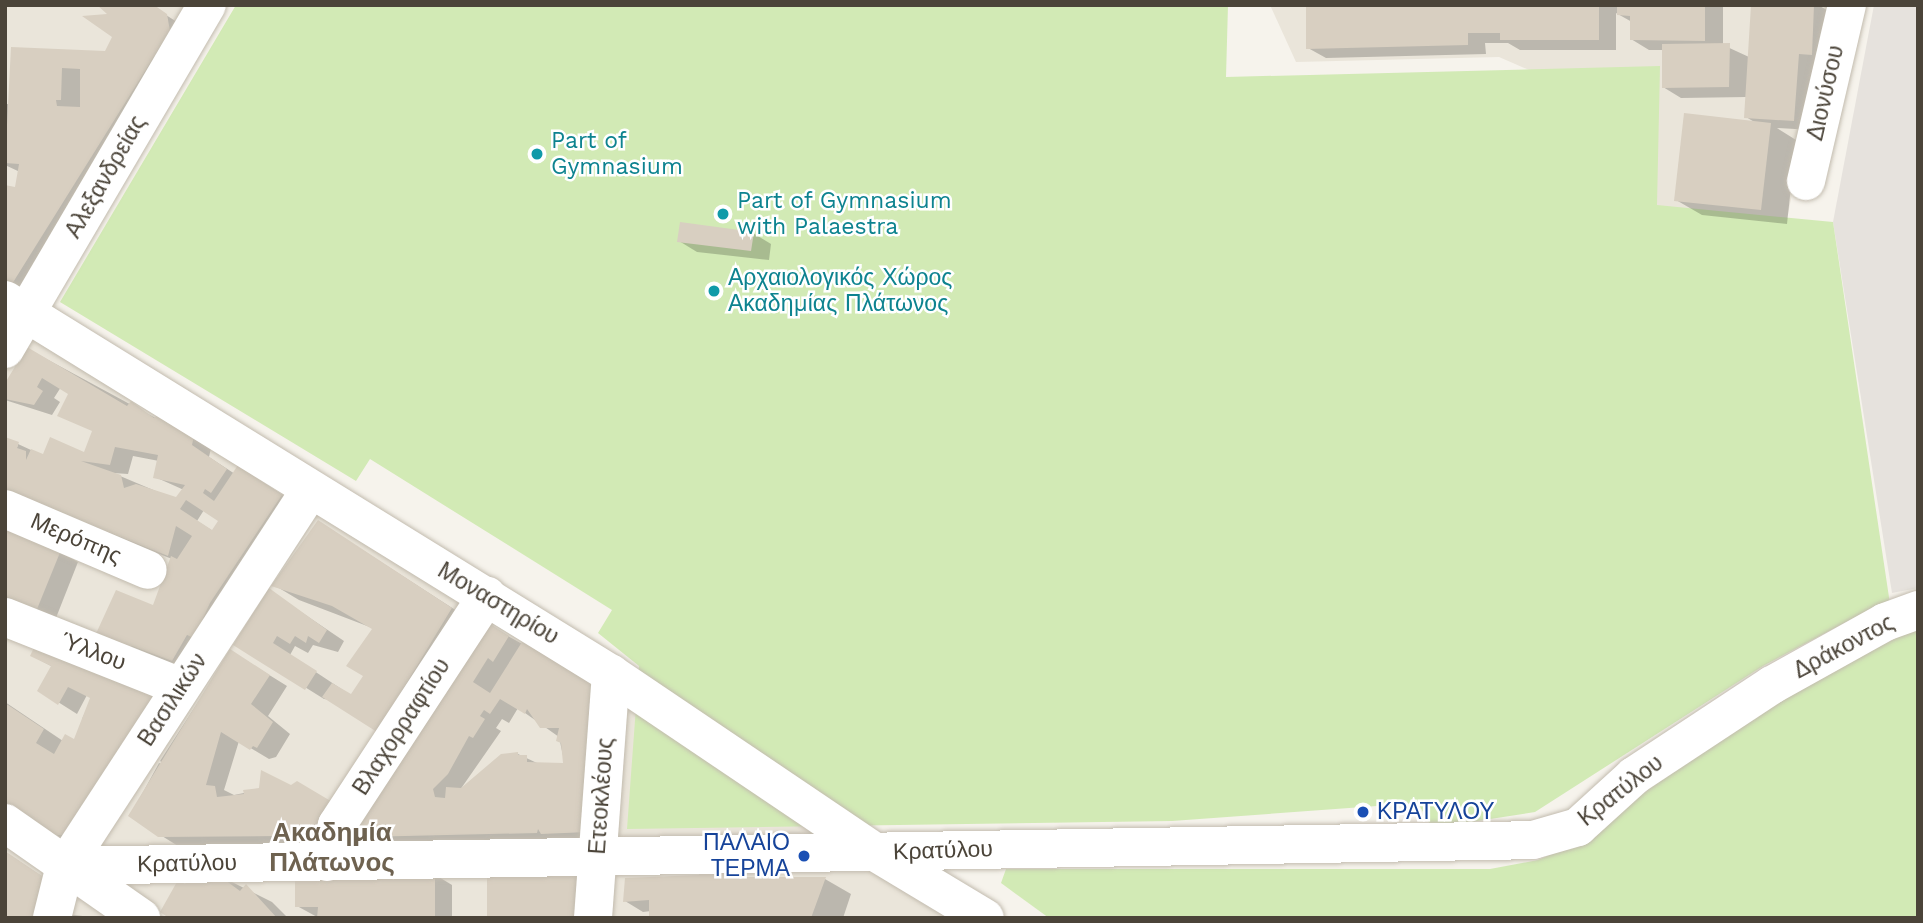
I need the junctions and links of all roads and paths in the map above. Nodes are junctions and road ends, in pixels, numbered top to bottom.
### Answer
1 (207, 5) edge
2 (1846, 5) edge
3 (1806, 181) dead end
4 (16, 306) edge
5 (5, 349) edge
6 (310, 490) junction
7 (5, 509) edge
8 (148, 570) dead end
9 (487, 596) junction
10 (1918, 610) edge
11 (5, 617) edge
12 (611, 674) junction
13 (1772, 685) joint
14 (181, 687) junction
15 (5, 823) edge
16 (983, 851) junction
17 (876, 852) junction
18 (597, 857) junction
19 (327, 862) junction
20 (65, 866) junction
21 (946, 908) edge
22 (52, 918) edge
23 (142, 918) edge
24 (593, 918) edge
25 (985, 918) edge

1 - 4 street, Αλεξανδρείας
2 - 3 street, Διονύσου
4 - 5 street, Αλεξανδρείας
4 - 6 street, Μοναστηρίου
6 - 9 street, Μοναστηρίου
6 - 14 street, Βασιλικών
7 - 8 street, Μερόπης
9 - 12 street, Μοναστηρίου
9 - 19 street, Βλαχορραφτίου
10 - 13 street, Δράκοντος
11 - 14 street, Ύλλου
12 - 17 street, Μοναστηρίου
12 - 18 street, Ετεοκλέους
13 - 16 street, Κρατύλου
14 - 20 street, Βασιλικών
15 - 20 street
16 - 17 street, Κρατύλου
16 - 21 street
17 - 18 street, Κρατύλου
17 - 21 street, Μοναστηρίου
18 - 19 street, Κρατύλου
18 - 24 street, Ετεοκλέους
19 - 20 street, Κρατύλου
20 - 22 street, Βασιλικών
20 - 23 street
21 - 25 street, Μοναστηρίου

